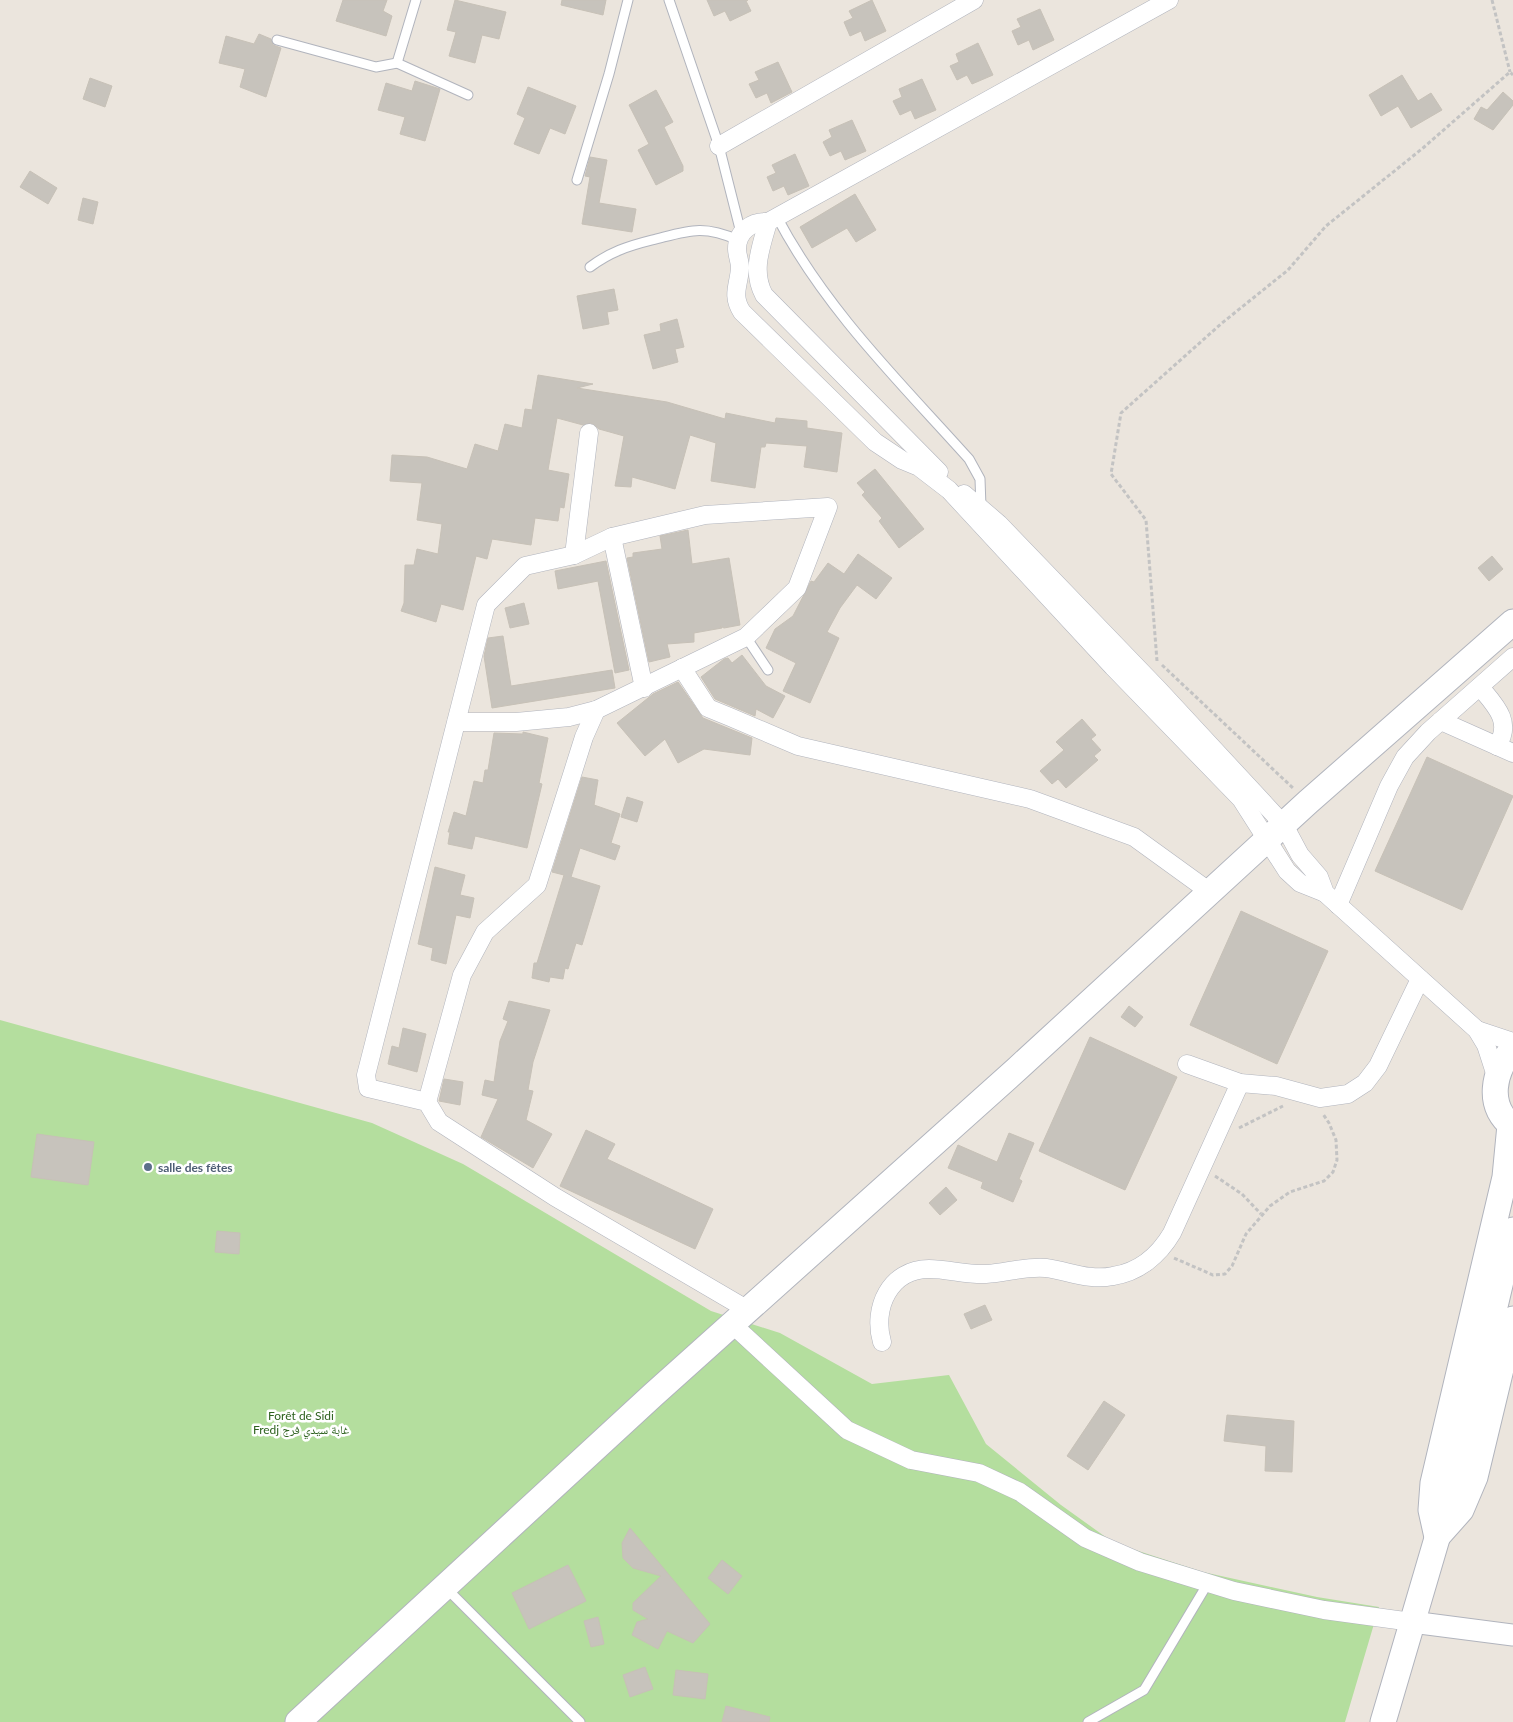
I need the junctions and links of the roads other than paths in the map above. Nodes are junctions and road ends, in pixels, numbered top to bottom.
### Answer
1 (416, 0) edge
2 (628, 0) edge
3 (669, 0) edge
4 (974, 0) edge
5 (1169, 0) edge
6 (277, 40) dead end
7 (397, 63) junction
8 (468, 95) dead end
9 (719, 146) junction
10 (577, 180) dead end
11 (773, 220) junction
12 (740, 237) junction
13 (590, 268) dead end
14 (589, 433) dead end
15 (981, 507) junction
16 (612, 538) junction
17 (574, 555) junction
18 (1513, 622) edge
19 (746, 637) junction
20 (1127, 657) junction
21 (1513, 657) edge
22 (1112, 667) junction
23 (682, 668) junction
24 (768, 670) dead end
25 (1480, 687) junction
26 (644, 688) junction
27 (1158, 689) junction
28 (1144, 700) junction
29 (596, 710) junction
30 (456, 722) junction
31 (1441, 722) junction
32 (1505, 749) edge
33 (1275, 833) junction
34 (1210, 892) junction
35 (1332, 899) junction
36 (1420, 978) junction
37 (1477, 1030) junction
38 (1513, 1042) edge
39 (1513, 1048) edge
40 (1188, 1064) dead end
41 (1496, 1076) junction
42 (1240, 1083) junction
43 (427, 1102) junction
44 (1511, 1126) edge
45 (1513, 1230) edge
46 (740, 1317) junction
47 (1513, 1319) edge
48 (882, 1342) dead end
49 (1438, 1537) junction
50 (1208, 1583) junction
51 (445, 1587) junction
52 (1412, 1622) junction
53 (1513, 1635) edge
54 (298, 1722) edge
55 (580, 1722) edge
56 (1088, 1722) edge
57 (1383, 1722) edge

1 - 7 lane
2 - 10 lane
3 - 9 lane
4 - 9 street
5 - 11 street
6 - 7 lane
7 - 8 lane
9 - 12 lane
11 - 12 street
11 - 15 lane
11 - 15 street
12 - 13 lane
12 - 22 street
14 - 17 street
15 - 20 street
16 - 17 street
16 - 19 street
16 - 26 street
17 - 30 street
18 - 33 main road
19 - 23 street
19 - 24 lane
20 - 22 street
20 - 27 street
21 - 25 street
22 - 28 street
23 - 26 street
23 - 34 street
25 - 31 street
25 - 32 street
26 - 29 street
27 - 28 street
27 - 33 street
28 - 33 street
29 - 30 street
29 - 43 street
30 - 43 street
31 - 32 street
31 - 35 street
33 - 34 main road
33 - 35 street
34 - 46 main road
35 - 36 street
36 - 37 street
36 - 42 street
37 - 38 street
37 - 41 street
39 - 41 main road
40 - 42 street
41 - 44 main road
42 - 48 street
43 - 46 street
44 - 49 main road
45 - 49 main road
46 - 50 street
46 - 51 main road
47 - 49 main road
49 - 52 main road
50 - 52 street
50 - 56 lane
51 - 54 main road
51 - 55 lane
52 - 53 street
52 - 57 main road

